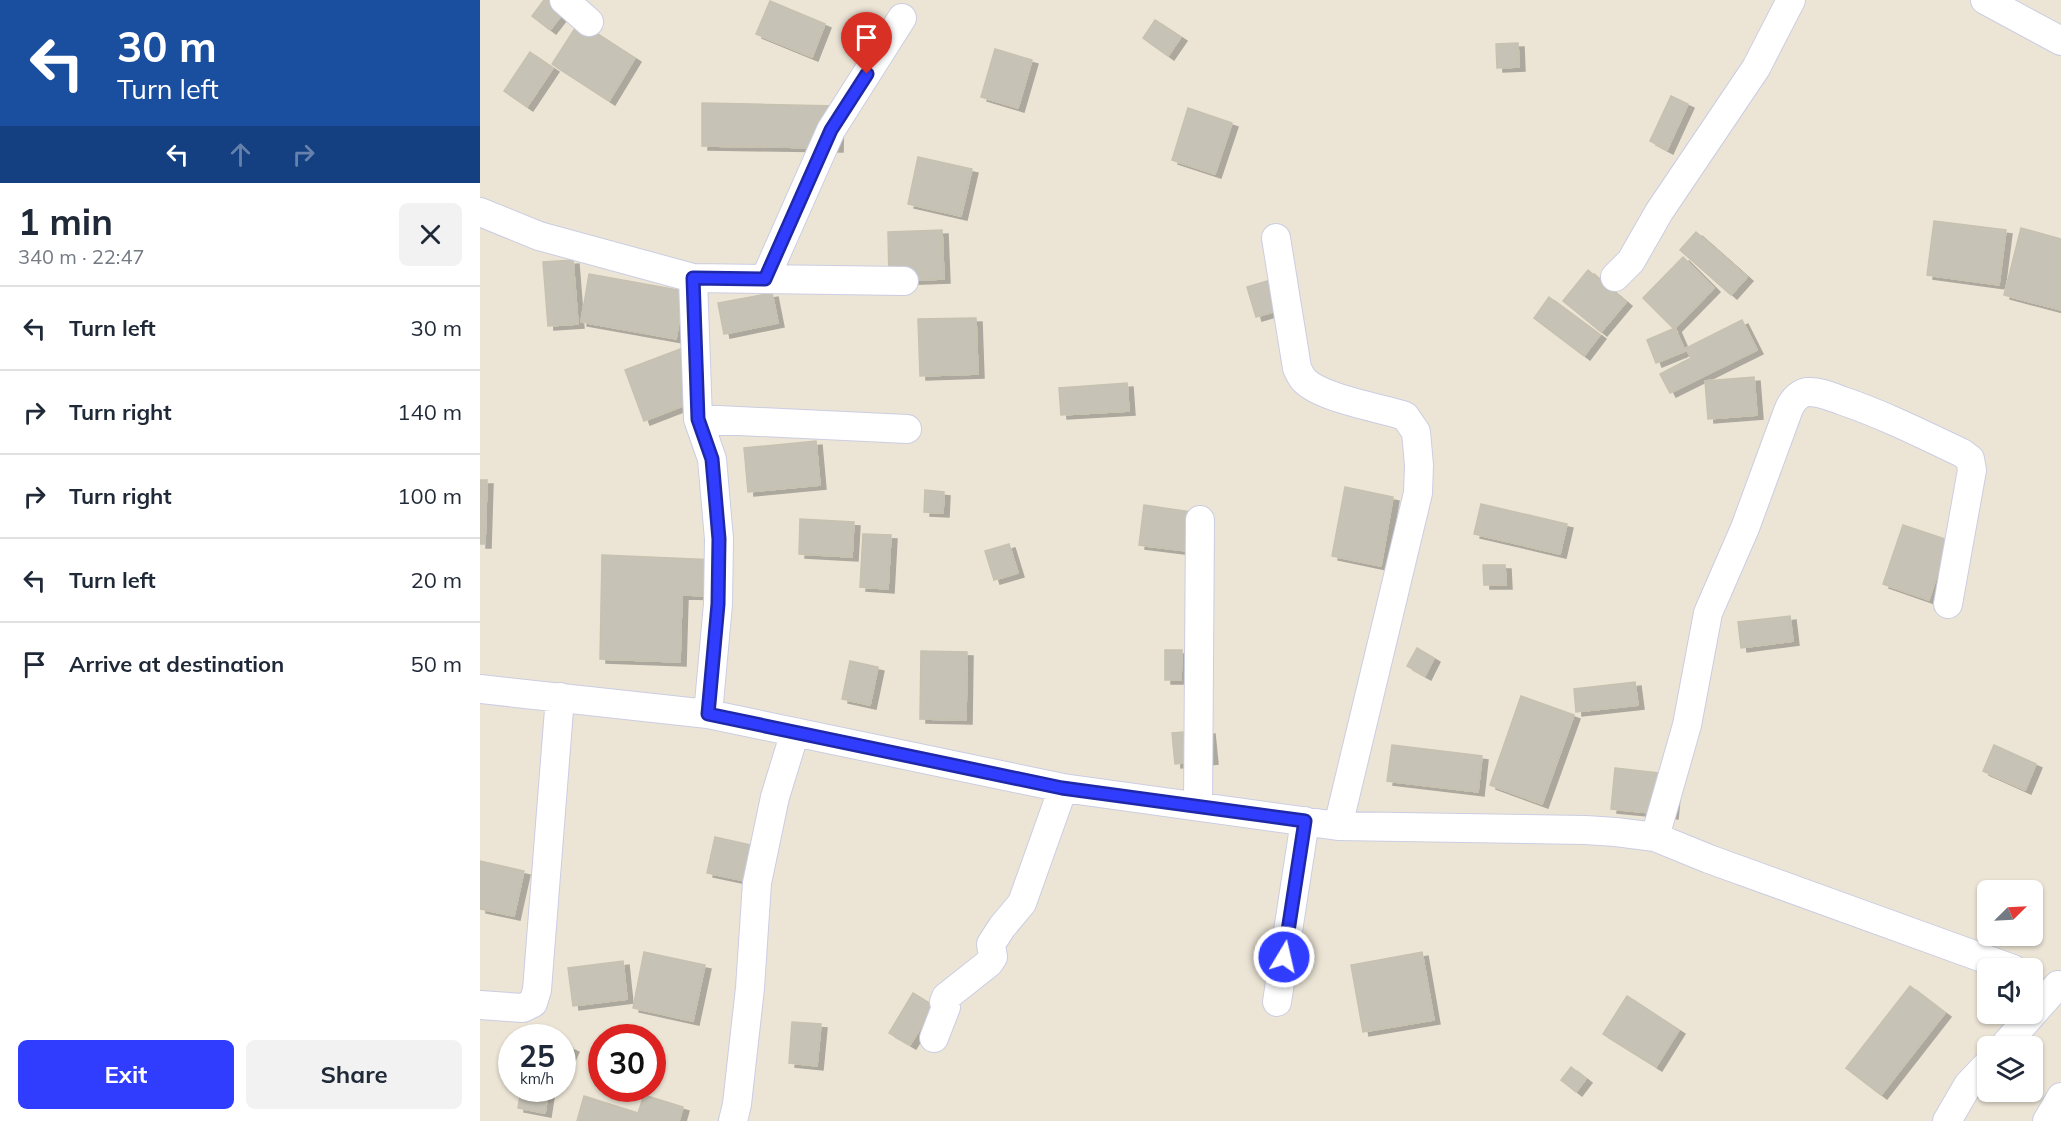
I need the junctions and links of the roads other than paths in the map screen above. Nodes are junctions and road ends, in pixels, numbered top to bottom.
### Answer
1 (564, 0) edge
2 (1791, 0) edge
3 (1985, 0) edge
4 (902, 18) dead end
5 (589, 22) dead end
6 (2061, 40) edge
7 (480, 212) edge
8 (1276, 238) dead end
9 (1615, 277) dead end
10 (693, 278) junction
11 (765, 279) junction
12 (904, 281) dead end
13 (698, 419) junction
14 (907, 429) dead end
15 (1200, 520) dead end
16 (1948, 604) dead end
17 (480, 689) edge
18 (560, 697) junction
19 (708, 714) junction
20 (795, 732) junction
21 (1062, 788) junction
22 (1198, 806) junction
23 (1305, 821) junction
24 (1338, 826) junction
25 (1655, 837) junction
26 (1983, 958) edge
27 (2050, 983) edge
28 (1277, 1002) dead end
29 (480, 1005) edge
30 (2011, 1036) edge
31 (934, 1038) dead end
32 (1977, 1076) edge
33 (2061, 1097) edge
34 (733, 1121) edge
35 (1947, 1121) edge
36 (2047, 1121) edge

1 - 5 street
2 - 9 street
3 - 6 street
4 - 11 street
7 - 10 street
8 - 24 street
10 - 11 street
10 - 13 street
11 - 12 street
13 - 14 street
13 - 19 street
15 - 22 street
16 - 25 street
17 - 18 street
18 - 19 street
18 - 29 street
19 - 20 street
20 - 21 street
20 - 34 street
21 - 22 street
21 - 31 street
22 - 23 street
23 - 24 street
23 - 28 street
24 - 25 street
25 - 26 street
27 - 30 street
32 - 35 street
33 - 36 street

